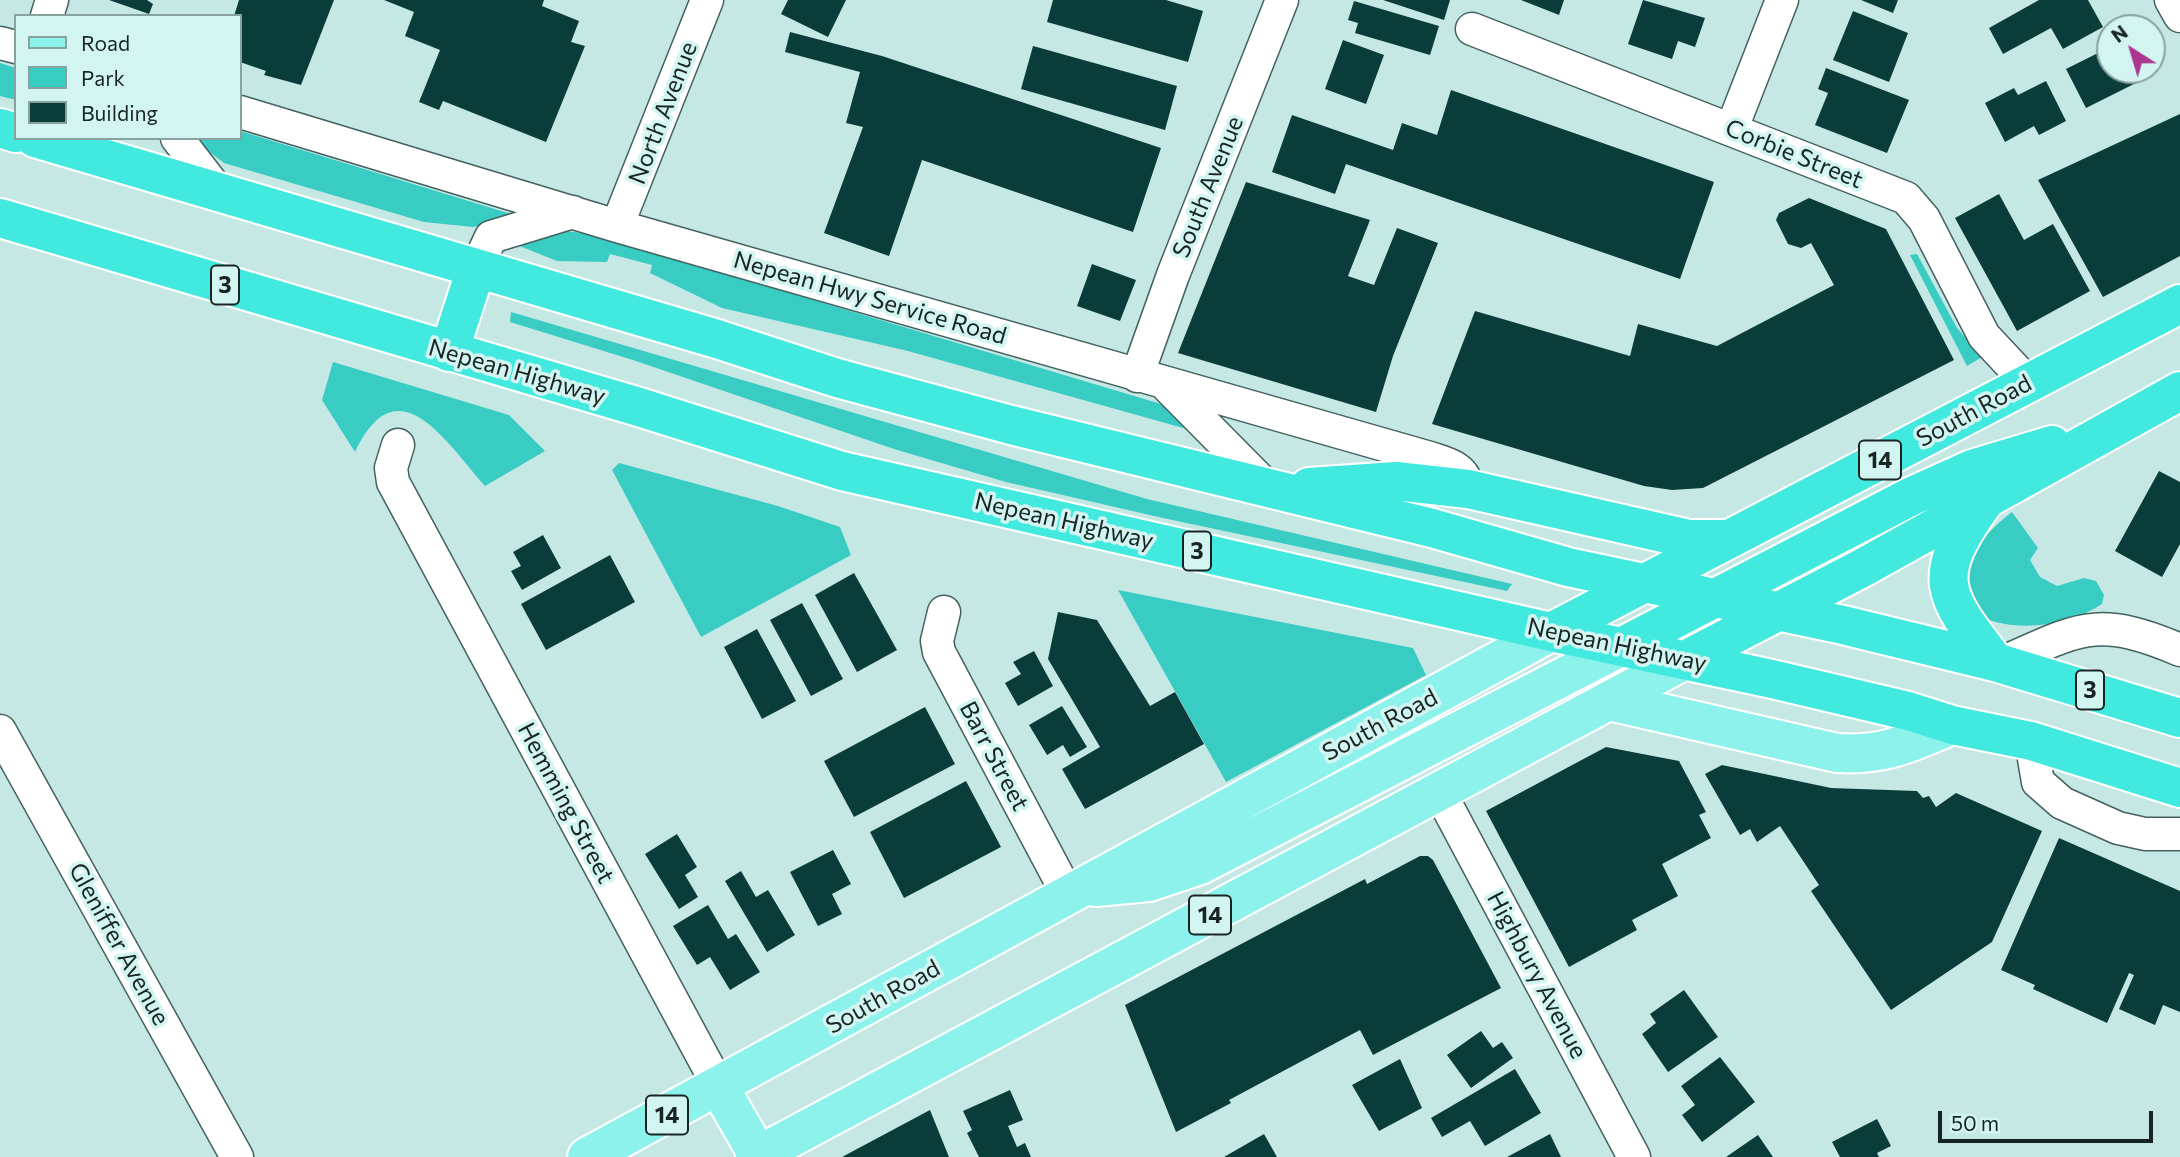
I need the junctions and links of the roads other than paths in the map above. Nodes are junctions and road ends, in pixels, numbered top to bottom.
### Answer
1 (707, 0) edge
2 (1282, 0) edge
3 (1782, 0) edge
4 (2171, 0) edge
5 (2180, 16) edge
6 (1472, 29) dead end
7 (242, 113) edge
8 (1732, 128) junction
9 (42, 140) edge
10 (179, 140) edge
11 (221, 195) junction
12 (576, 211) junction
13 (0, 218) edge
14 (617, 226) junction
15 (476, 269) junction
16 (2180, 304) edge
17 (449, 352) junction
18 (1151, 380) junction
19 (2028, 383) junction
20 (2180, 391) edge
21 (2117, 425) junction
22 (398, 445) dead end
23 (1274, 489) junction
24 (1468, 489) junction
25 (1985, 501) junction
26 (1731, 538) junction
27 (1644, 581) junction
28 (1718, 597) junction
29 (1777, 611) junction
30 (944, 612) dead end
31 (1551, 632) junction
32 (1621, 647) junction
33 (2180, 650) edge
34 (1685, 660) junction
35 (1997, 663) junction
36 (1609, 701) junction
37 (2180, 718) edge
38 (1952, 725) junction
39 (0, 730) edge
40 (2031, 741) junction
41 (1389, 769) junction
42 (2180, 788) edge
43 (1440, 793) junction
44 (2180, 834) edge
45 (1221, 855) junction
46 (1074, 892) junction
47 (1244, 897) junction
48 (719, 1087) junction
49 (757, 1156) edge
50 (237, 1157) edge
51 (587, 1157) edge
52 (1634, 1157) edge

1 - 14 street, North Avenue
2 - 18 street, South Avenue
3 - 8 street
4 - 5 street
6 - 8 street, Corbie Street
7 - 12 street, Nepean Hwy Service Road
8 - 19 street, Corbie Street
9 - 11 highway, 3
10 - 11 street
11 - 15 highway, 3
12 - 14 street, Nepean Hwy Service Road
12 - 15 street
13 - 17 highway, Nepean Highway / 3
14 - 18 street, Nepean Hwy Service Road
15 - 17 highway
15 - 23 highway, 3
16 - 19 highway, South Road / 14
17 - 31 highway, Nepean Highway / 3
18 - 23 street, Nepean Hwy Service Road
18 - 24 street, Nepean Hwy Service Road
19 - 26 highway, South Road / 14
20 - 21 highway, 14
21 - 25 highway, 14
21 - 28 highway
22 - 48 street, Hemming Street
23 - 24 highway
23 - 27 highway, 3
24 - 26 highway
25 - 29 highway, 14
25 - 35 highway
26 - 27 highway, South Road / 14
27 - 28 highway, 3
27 - 31 highway, South Road / 14
28 - 29 highway, 3
28 - 32 highway
29 - 34 highway, 14
29 - 35 highway, 3
30 - 46 street, Barr Street
31 - 32 highway, Nepean Highway / 3
31 - 46 main road, South Road / 14
32 - 34 highway, Nepean Highway / 3
32 - 41 main road
33 - 35 street
34 - 36 main road, 14
34 - 38 highway, Nepean Highway / 3
35 - 37 highway, 3
36 - 38 main road
36 - 43 main road, 14
38 - 40 highway, Nepean Highway / 3
39 - 50 street, Gleniffer Avenue
40 - 42 highway, Nepean Highway / 3
40 - 44 street
41 - 43 main road
41 - 45 main road
43 - 47 main road, 14
43 - 52 street, Highbury Avenue
45 - 46 main road
45 - 47 main road
46 - 48 main road, South Road / 14
47 - 49 main road, 14
48 - 49 main road, Hemming Street
48 - 51 main road, South Road / 14

